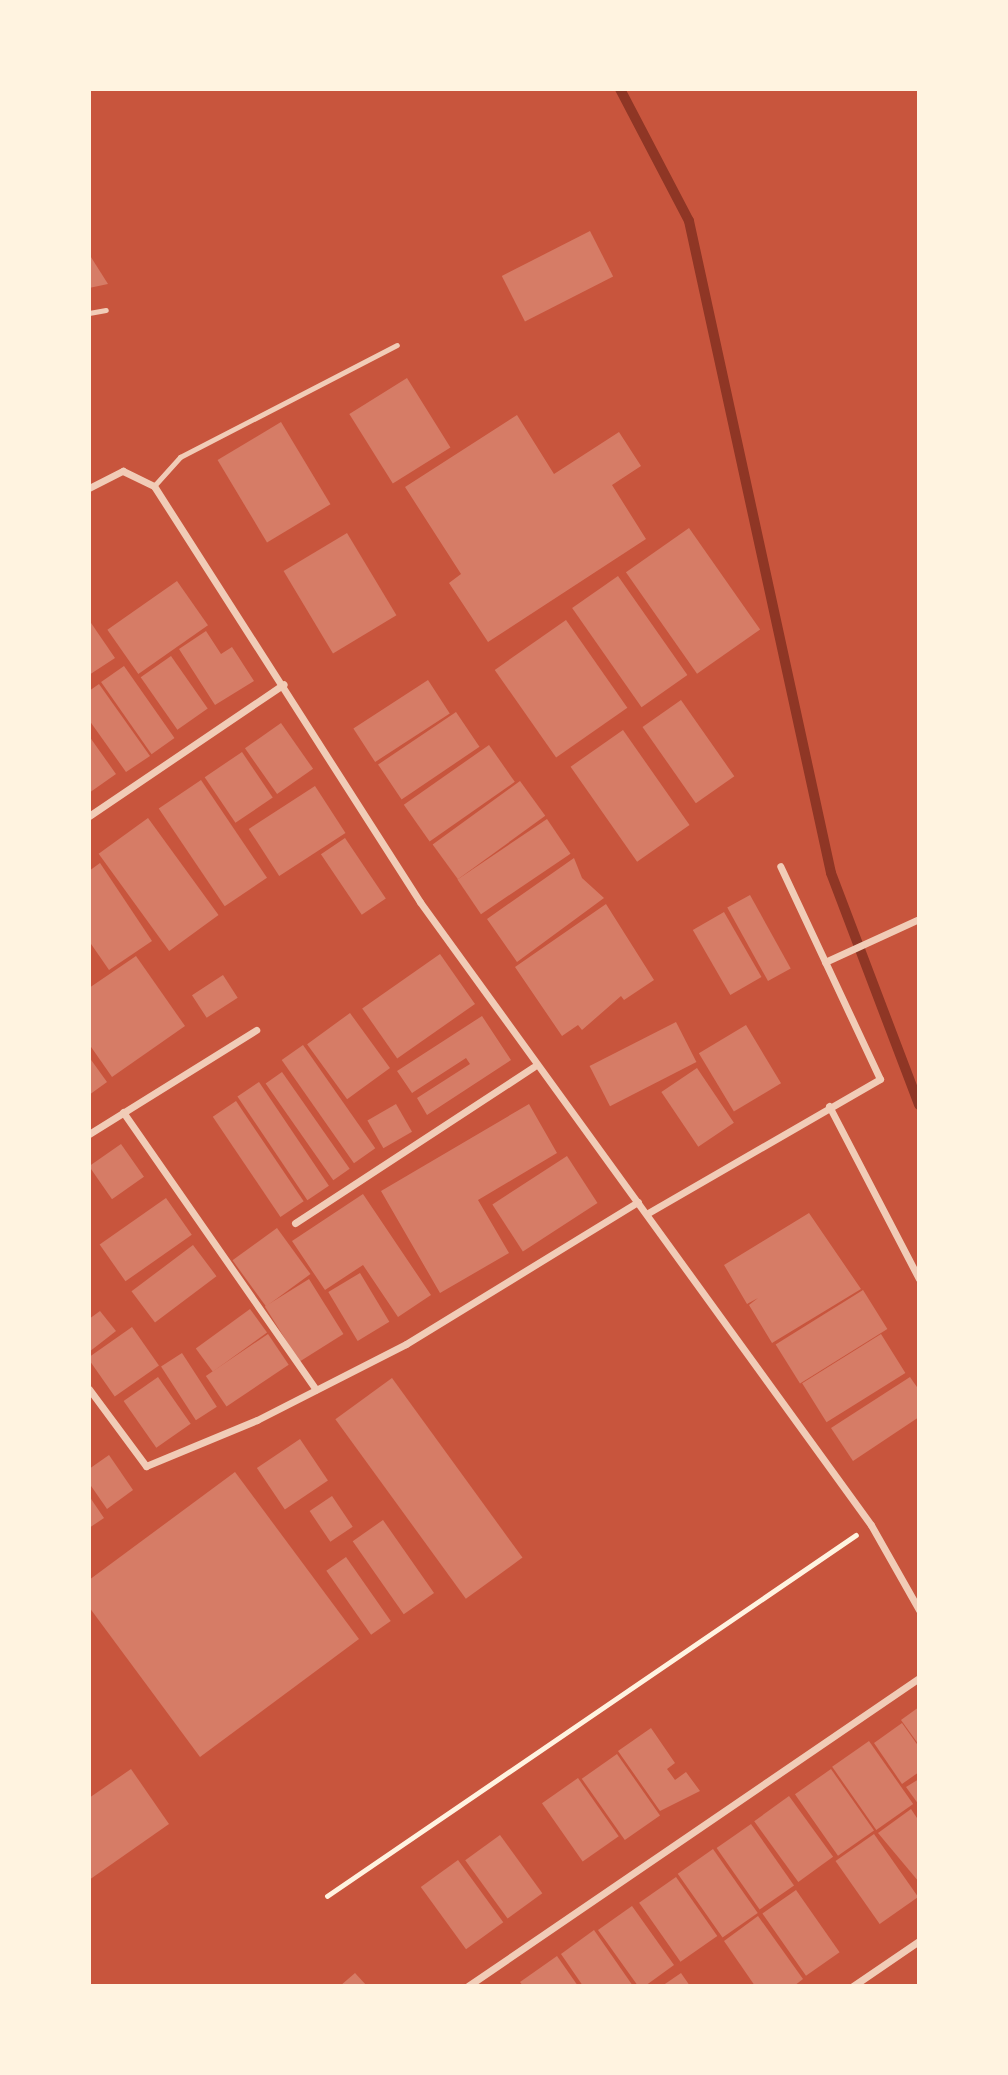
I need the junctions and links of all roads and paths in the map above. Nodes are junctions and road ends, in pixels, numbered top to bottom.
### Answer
1 (106, 310) dead end
2 (89, 313) edge
3 (397, 345) dead end
4 (89, 475) edge
5 (92, 486) edge
6 (154, 486) junction
7 (284, 684) junction
8 (89, 816) edge
9 (780, 866) dead end
10 (919, 919) edge
11 (825, 962) junction
12 (256, 1030) dead end
13 (533, 1067) junction
14 (829, 1106) junction
15 (124, 1112) junction
16 (89, 1134) edge
17 (638, 1202) junction
18 (648, 1213) junction
19 (295, 1223) dead end
20 (919, 1279) edge
21 (89, 1389) edge
22 (316, 1390) junction
23 (871, 1525) junction
24 (919, 1610) edge
25 (919, 1678) edge
26 (327, 1896) dead end
27 (919, 1941) edge
28 (468, 1986) edge
29 (853, 1986) edge

1 - 2 lane
3 - 6 lane
4 - 5 street
5 - 6 street
6 - 7 street
7 - 8 street
7 - 13 street
9 - 11 street
10 - 11 street
11 - 14 street
12 - 15 street
13 - 17 street
13 - 19 street
14 - 18 street
14 - 20 street
15 - 16 street
15 - 22 street
17 - 18 street
17 - 22 street
18 - 23 street
21 - 22 street
23 - 24 street
23 - 26 path
25 - 28 street
27 - 29 street

